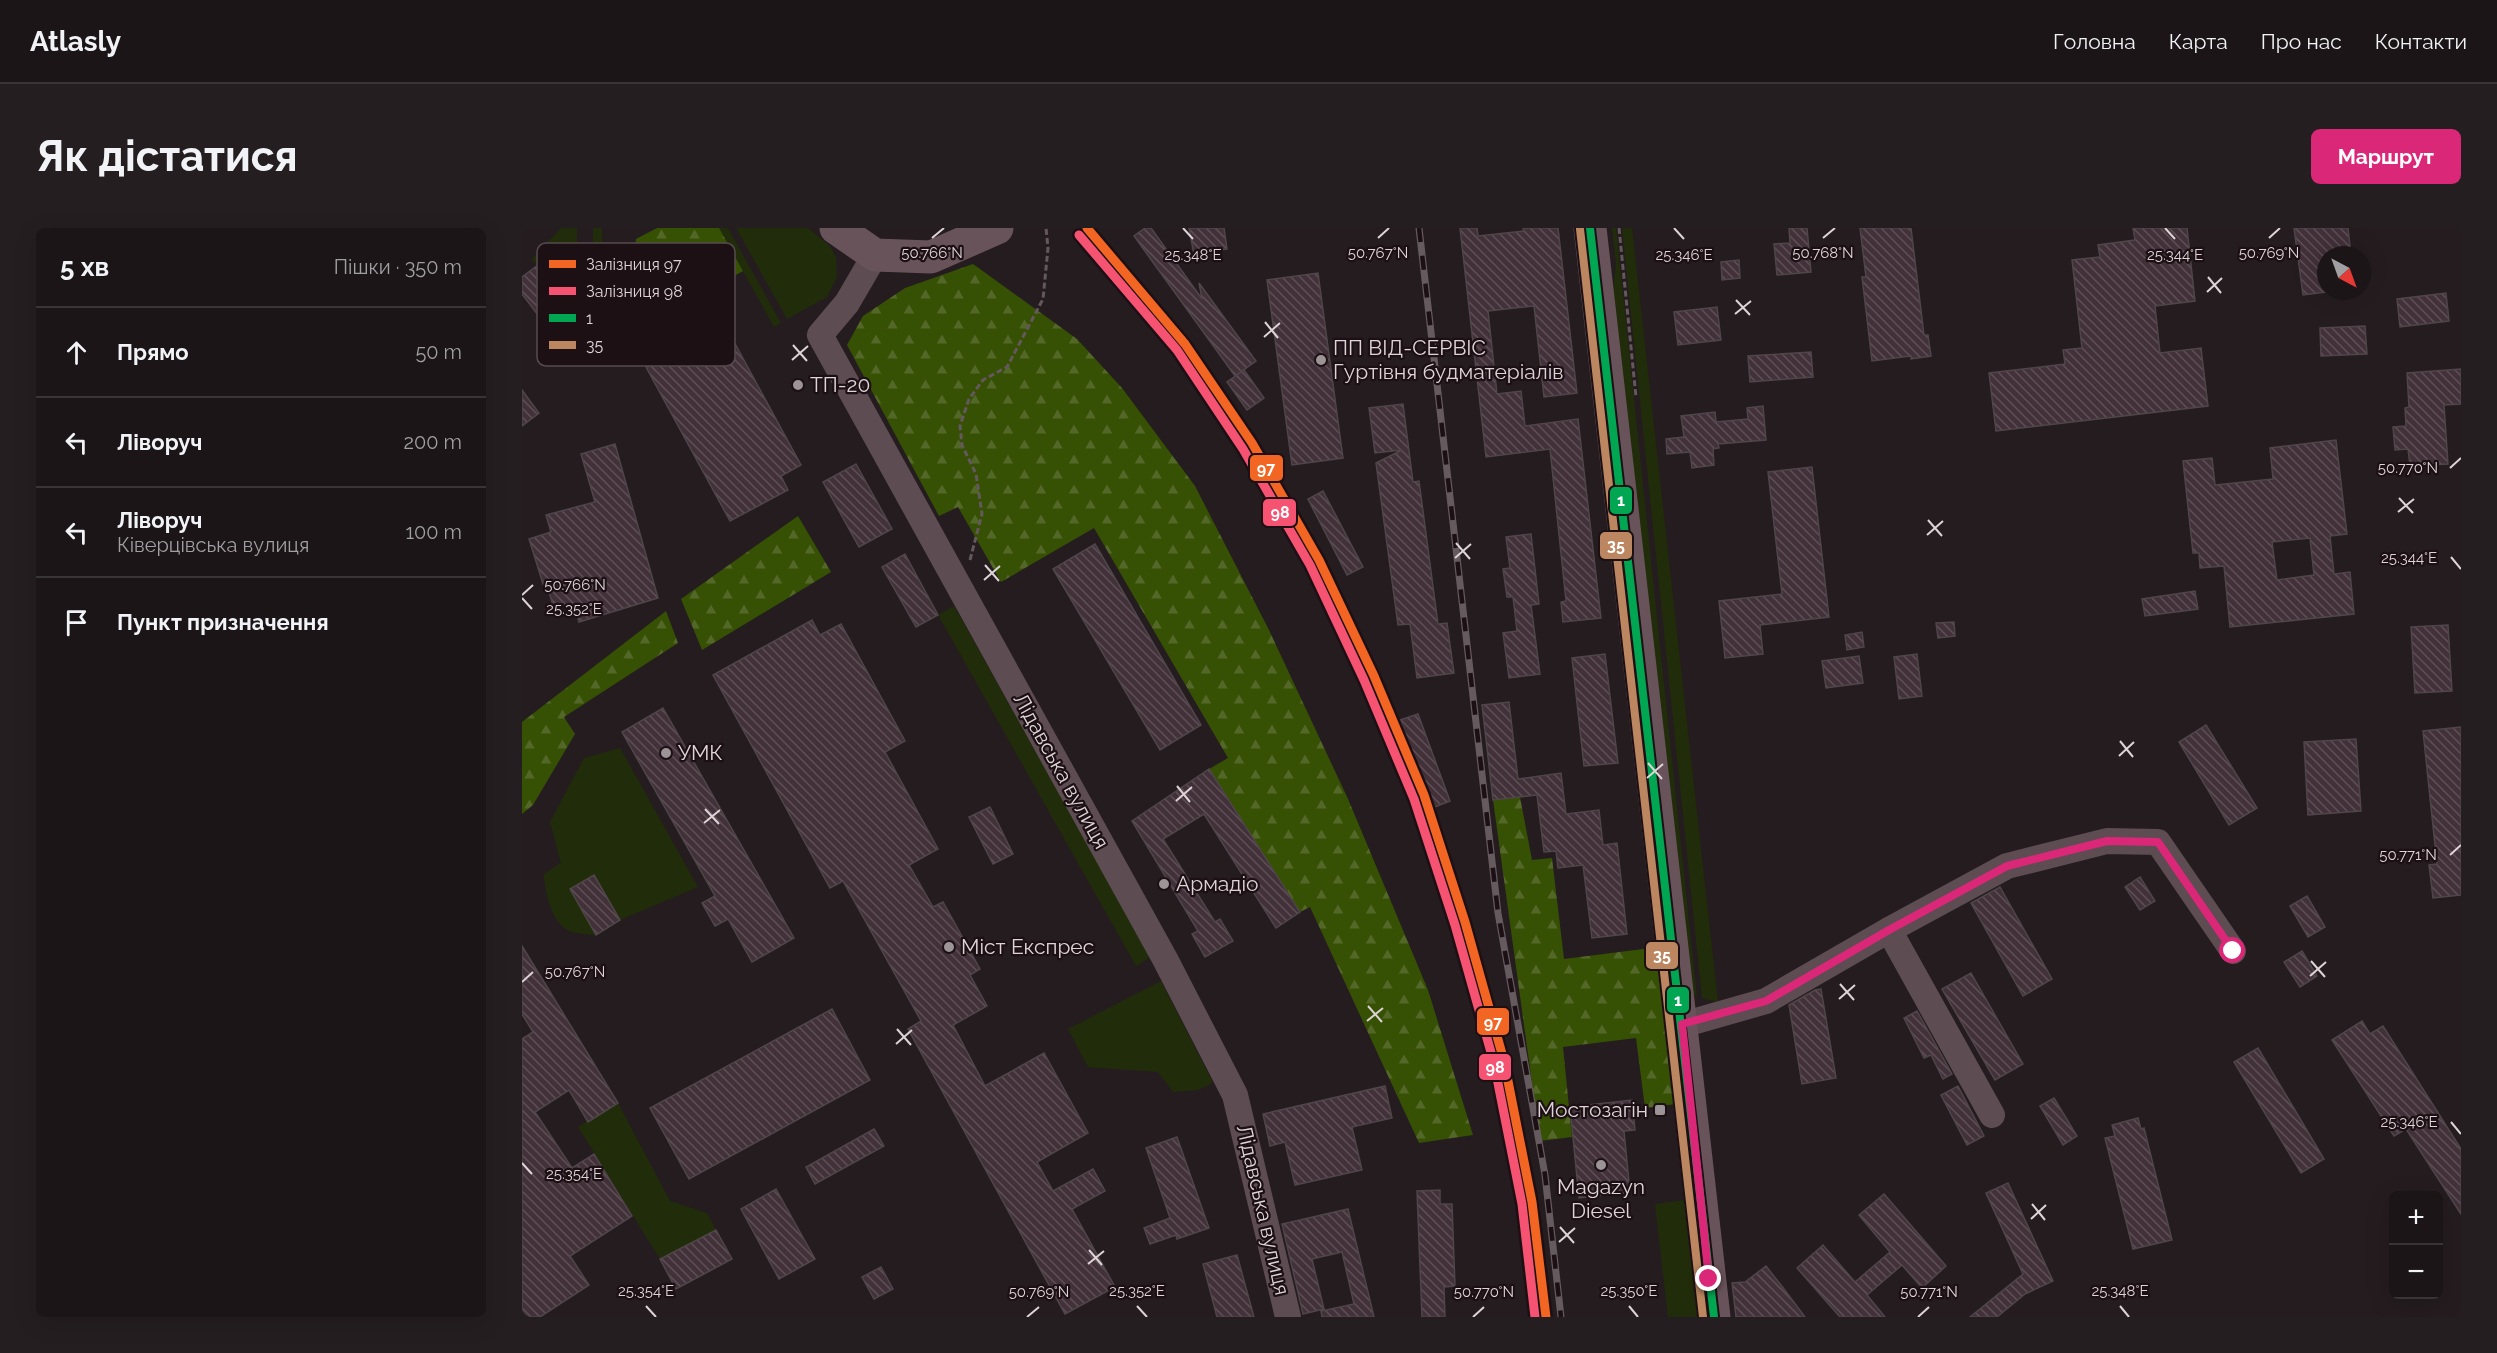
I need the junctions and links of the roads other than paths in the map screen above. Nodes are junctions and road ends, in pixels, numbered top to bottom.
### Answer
1 (836, 228) edge
2 (997, 228) edge
3 (1590, 228) edge
4 (875, 255) junction
5 (1889, 930) junction
6 (2233, 951) dead end
7 (1682, 1024) junction
8 (1992, 1115) dead end
9 (1288, 1317) edge
10 (1714, 1317) edge

1 - 4 main road
2 - 4 main road
3 - 7 main road
4 - 9 street, Лідавська вулиця
5 - 6 street
5 - 7 street
5 - 8 street
7 - 10 main road

